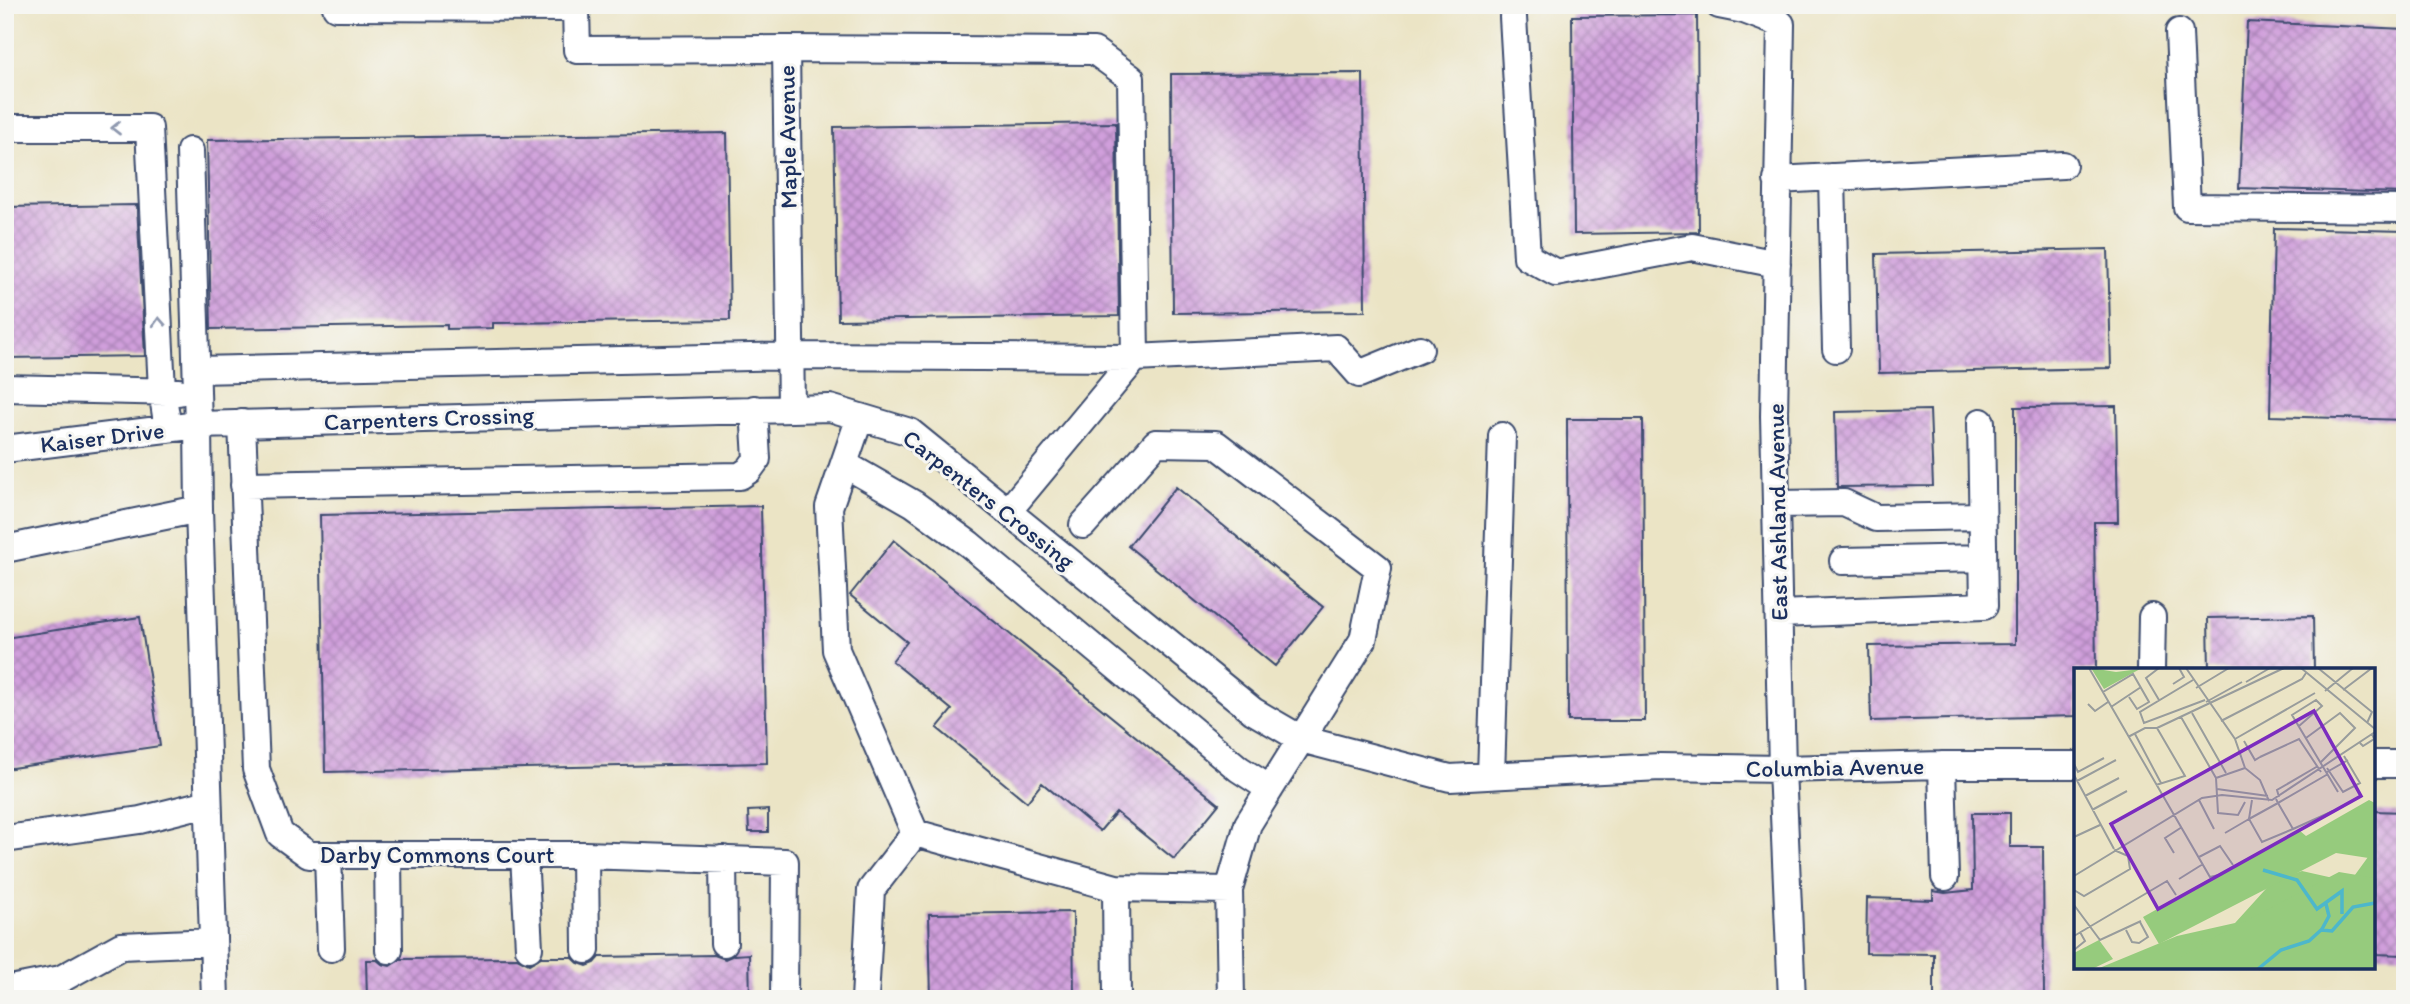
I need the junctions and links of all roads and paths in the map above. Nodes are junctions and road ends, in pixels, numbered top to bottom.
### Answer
1 (1719, 5) edge
2 (336, 7) dead end
3 (1513, 17) dead end
4 (2179, 32) dead end
5 (786, 49) junction
6 (5, 128) edge
7 (190, 151) dead end
8 (2063, 165) dead end
9 (1832, 177) junction
10 (1777, 180) junction
11 (2405, 209) edge
12 (1777, 264) junction
13 (1420, 349) dead end
14 (1836, 349) dead end
15 (790, 356) junction
16 (1135, 358) junction
17 (197, 382) junction
18 (5, 388) edge
19 (162, 390) junction
20 (791, 407) junction
21 (754, 409) junction
22 (860, 417) junction
23 (1981, 422) dead end
24 (242, 423) junction
25 (198, 425) junction
26 (168, 429) junction
27 (1502, 436) dead end
28 (5, 449) edge
29 (844, 464) junction
30 (244, 485) junction
31 (1777, 504) junction
32 (198, 509) junction
33 (1009, 510) junction
34 (1982, 516) junction
35 (1083, 525) dead end
36 (5, 549) edge
37 (1983, 558) junction
38 (1843, 561) dead end
39 (1779, 614) junction
40 (2152, 617) dead end
41 (2151, 668) edge
42 (1301, 739) junction
43 (2375, 764) edge
44 (2405, 764) edge
45 (1942, 765) junction
46 (2074, 765) edge
47 (1594, 769) joint
48 (1782, 769) junction
49 (1491, 775) junction
50 (1270, 789) junction
51 (208, 803) junction
52 (915, 833) junction
53 (5, 839) edge
54 (328, 855) junction
55 (388, 855) junction
56 (524, 855) junction
57 (585, 855) junction
58 (723, 859) junction
59 (1945, 877) dead end
60 (1116, 888) junction
61 (1229, 890) junction
62 (213, 942) junction
63 (724, 943) dead end
64 (331, 948) dead end
65 (528, 948) dead end
66 (389, 950) dead end
67 (586, 950) dead end
68 (5, 990) edge
69 (215, 999) edge
70 (784, 999) edge
71 (865, 999) edge
72 (1116, 999) edge
73 (1231, 999) edge
74 (1792, 999) edge

1 - 10 street, East Ashland Avenue
2 - 5 street
3 - 12 street
4 - 11 street
5 - 15 street, Maple Avenue
5 - 16 street, Maple Avenue
19 -> 6 street
7 - 17 street
8 - 9 street
9 - 10 street
9 - 14 street
10 - 12 street, East Ashland Avenue
12 - 31 street, East Ashland Avenue
13 - 16 street
15 - 16 street
15 - 17 street
15 - 20 street, Maple Avenue
16 - 33 street
17 - 19 street
17 - 25 street
18 - 19 street
19 - 26 street
20 - 21 street, Carpenters Crossing
20 - 22 street, Carpenters Crossing
21 - 24 street, Carpenters Crossing
21 - 30 street
22 - 29 street
22 - 33 street, Carpenters Crossing
23 - 34 street
24 - 25 street, Carpenters Crossing
24 - 30 street, Darby Commons Court
25 - 26 street, Kaiser Drive
25 - 32 street
26 - 28 street, Kaiser Drive
27 - 49 street
29 - 50 street
29 - 52 street
30 - 54 street, Darby Commons Court
31 - 34 street
31 - 39 street, East Ashland Avenue
32 - 36 street
32 - 51 street
33 - 42 street, Carpenters Crossing
34 - 37 street
35 - 42 street
37 - 38 street
37 - 39 street
39 - 48 street, East Ashland Avenue
40 - 41 street
42 - 49 street, Carpenters Crossing
42 - 50 street
43 - 44 street
45 - 46 street, Columbia Avenue
45 - 48 street, Columbia Avenue
45 - 59 street
47 - 48 street, Columbia Avenue
47 - 49 street, Carpenters Crossing
48 - 74 street, East Ashland Avenue
50 - 61 street
51 - 53 street
51 - 62 street
52 - 60 street
52 - 71 street
54 - 55 street, Darby Commons Court
54 - 64 street
55 - 56 street, Darby Commons Court
55 - 66 street
56 - 57 street, Darby Commons Court
56 - 65 street
57 - 58 street, Darby Commons Court
57 - 67 street
58 - 63 street
58 - 70 street, Darby Commons Court
60 - 61 street
60 - 72 street
61 - 73 street
62 - 68 street
62 - 69 street

